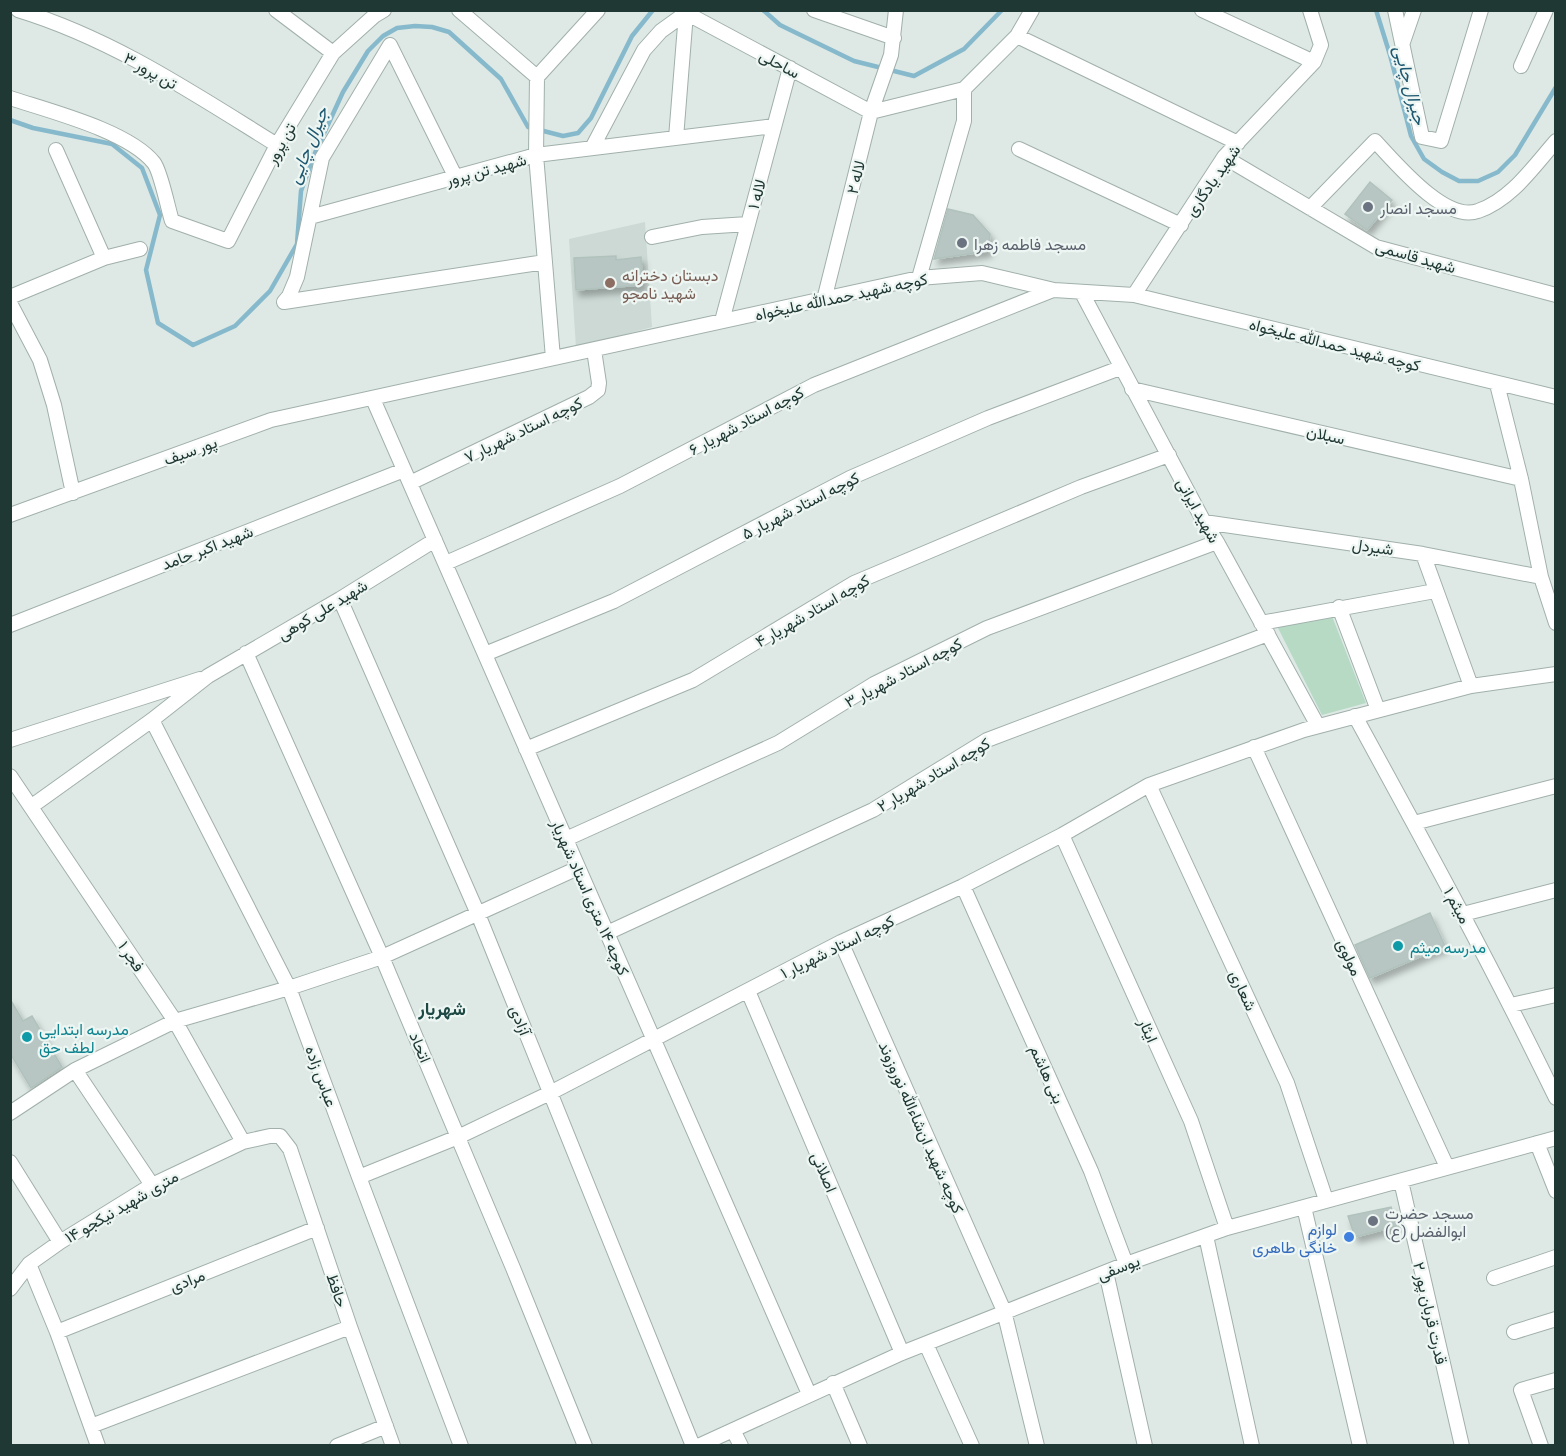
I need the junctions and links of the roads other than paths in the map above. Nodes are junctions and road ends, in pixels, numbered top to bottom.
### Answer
1 (18, 10) edge
2 (276, 10) edge
3 (384, 10) edge
4 (459, 10) edge
5 (598, 10) edge
6 (814, 10) edge
7 (896, 10) edge
8 (1032, 10) edge
9 (1202, 10) edge
10 (1310, 10) edge
11 (1395, 10) edge
12 (1414, 10) edge
13 (1481, 10) edge
14 (1546, 10) edge
15 (685, 12) edge
16 (1017, 36) junction
17 (894, 38) junction
18 (1402, 43) junction
19 (333, 53) junction
20 (1314, 62) junction
21 (1521, 66) dead end
22 (790, 68) junction
23 (537, 77) junction
24 (963, 89) junction
25 (10, 98) edge
26 (871, 112) junction
27 (774, 126) junction
28 (676, 138) junction
29 (1556, 141) edge
30 (1238, 143) junction
31 (277, 145) junction
32 (592, 148) junction
33 (1019, 149) dead end
34 (56, 150) dead end
35 (536, 155) junction
36 (1224, 158) junction
37 (455, 176) junction
38 (1310, 208) junction
39 (310, 218) junction
40 (748, 224) junction
41 (1181, 225) junction
42 (652, 237) dead end
43 (140, 249) dead end
44 (104, 258) junction
45 (545, 262) junction
46 (919, 278) junction
47 (1054, 290) junction
48 (1082, 293) junction
49 (1556, 295) edge
50 (1134, 296) junction
51 (10, 297) edge
52 (824, 300) junction
53 (10, 303) edge
54 (722, 321) junction
55 (594, 350) junction
56 (553, 358) junction
57 (1120, 368) junction
58 (1497, 384) junction
59 (1132, 389) junction
60 (1556, 397) edge
61 (373, 399) junction
62 (1169, 455) junction
63 (407, 477) junction
64 (1521, 479) junction
65 (73, 493) junction
66 (10, 515) edge
67 (1204, 522) junction
68 (435, 540) junction
69 (1217, 542) junction
70 (1423, 554) junction
71 (446, 563) junction
72 (1541, 577) junction
73 (1436, 591) junction
74 (340, 599) junction
75 (1339, 607) junction
76 (1556, 623) edge
77 (10, 625) edge
78 (1265, 628) junction
79 (246, 653) junction
80 (485, 654) junction
81 (1556, 674) edge
82 (208, 676) junction
83 (1471, 686) junction
84 (1378, 710) junction
85 (1355, 716) junction
86 (152, 720) junction
87 (1318, 726) junction
88 (10, 740) edge
89 (1254, 747) junction
90 (526, 748) junction
91 (10, 776) edge
92 (1149, 785) junction
93 (1556, 786) edge
94 (32, 806) junction
95 (1414, 823) junction
96 (1062, 836) junction
97 (566, 839) junction
98 (578, 868) junction
99 (963, 886) junction
100 (1556, 890) edge
101 (478, 914) junction
102 (1463, 914) junction
103 (607, 933) junction
104 (841, 942) junction
105 (382, 957) junction
106 (290, 988) junction
107 (748, 991) junction
108 (1556, 994) edge
109 (1511, 1005) junction
110 (175, 1021) junction
111 (655, 1040) junction
112 (75, 1071) junction
113 (550, 1093) junction
114 (1556, 1098) edge
115 (10, 1113) edge
116 (280, 1136) joint
117 (458, 1137) junction
118 (1556, 1138) edge
119 (243, 1142) junction
120 (1537, 1143) junction
121 (10, 1162) edge
122 (1447, 1167) junction
123 (359, 1177) junction
124 (1401, 1181) junction
125 (152, 1185) junction
126 (1556, 1191) edge
127 (1326, 1200) junction
128 (1304, 1207) junction
129 (317, 1228) junction
130 (1227, 1228) junction
131 (1206, 1236) junction
132 (60, 1242) junction
133 (1556, 1257) edge
134 (29, 1264) junction
135 (1126, 1264) junction
136 (1106, 1272) junction
137 (1494, 1278) dead end
138 (10, 1289) edge
139 (1004, 1311) junction
140 (1556, 1319) edge
141 (350, 1327) junction
142 (57, 1332) junction
143 (1514, 1332) dead end
144 (927, 1344) junction
145 (902, 1353) junction
146 (1556, 1380) edge
147 (832, 1383) junction
148 (809, 1394) junction
149 (91, 1426) junction
150 (386, 1426) junction
151 (734, 1430) junction
152 (98, 1446) edge
153 (338, 1446) edge
154 (393, 1446) edge
155 (461, 1446) edge
156 (585, 1446) edge
157 (693, 1446) edge
158 (698, 1446) edge
159 (741, 1446) edge
160 (860, 1446) edge
161 (972, 1446) edge
162 (1037, 1446) edge
163 (1145, 1446) edge
164 (1252, 1446) edge
165 (1359, 1446) edge
166 (1462, 1446) edge
167 (1540, 1446) edge

1 - 31 street, تن پرور ۳
2 - 19 street
3 - 19 street, تن پرور
4 - 23 street
5 - 23 street
6 - 17 street
7 - 17 street, لاله ۲
8 - 16 street
9 - 20 street
10 - 20 street, شهید یادگاری
11 - 18 street
12 - 18 street
13 - 18 street
14 - 21 street
15 - 22 street, ساحلی
15 - 28 street
15 - 32 street
16 - 24 street
16 - 30 street
17 - 26 street, لاله ۲
19 - 31 street, تن پرور
20 - 30 street, شهید یادگاری
22 - 26 street, ساحلی
22 - 27 street, لاله ۱
23 - 35 street
24 - 26 street
24 - 46 street
25 - 31 street, تن پرور
26 - 52 street, لاله ۲
27 - 28 street
27 - 40 street, لاله ۱
28 - 32 street
29 - 38 street
30 - 36 street, شهید یادگاری
32 - 35 street
33 - 41 street
34 - 44 street
35 - 37 street, شهید تن پرور
35 - 45 street, شهید تن پرور
36 - 38 street, شهید قاسمی
36 - 41 street, شهید یادگاری
37 - 39 street, شهید تن پرور
37 - 39 street
38 - 49 street, شهید قاسمی
39 - 45 street
40 - 42 street
40 - 54 street, لاله ۱
41 - 50 street, شهید یادگاری
43 - 44 street
44 - 51 street
45 - 56 street, شهید تن پرور
46 - 47 street, کوچه شهید حمدالله علیخواه
46 - 52 street, کوچه شهید حمدالله علیخواه
47 - 48 street, کوچه شهید حمدالله علیخواه
47 - 71 street, کوچه استاد شهریار ۶
48 - 50 street, کوچه شهید حمدالله علیخواه
48 - 57 street, شهید ایرانی
50 - 58 street, کوچه شهید حمدالله علیخواه
52 - 54 street, کوچه شهید حمدالله علیخواه
53 - 65 street
54 - 55 street, کوچه شهید حمدالله علیخواه
55 - 56 street, کوچه شهید حمدالله علیخواه
55 - 63 street, کوچه استاد شهریار ۷
56 - 61 street, کوچه شهید حمدالله علیخواه
57 - 59 street, شهید ایرانی
57 - 80 street, کوچه استاد شهریار ۵
58 - 60 street, کوچه شهید حمدالله علیخواه
58 - 64 street
59 - 62 street, شهید ایرانی
59 - 64 street, سبلان
61 - 63 street, کوچه ۱۴ متری استاد شهریار
61 - 65 street, پور سیف
62 - 67 street, شهید ایرانی
62 - 90 street, کوچه استاد شهریار ۴
63 - 68 street, کوچه ۱۴ متری استاد شهریار
63 - 77 street, شهید اکبر حامد
64 - 72 street
65 - 66 street, پور سیف
67 - 69 street, شهید ایرانی
67 - 70 street, شیردل
68 - 71 street, کوچه ۱۴ متری استاد شهریار
68 - 74 street, شهید علی کوهی
69 - 78 street, شهید ایرانی
69 - 97 street, کوچه استاد شهریار ۳
70 - 72 street, شیردل
70 - 73 street
71 - 80 street, کوچه ۱۴ متری استاد شهریار
72 - 76 street
73 - 75 street, کوچه استاد شهریار ۲
73 - 83 street
74 - 79 street, شهید علی کوهی
74 - 101 street, آزادی
75 - 78 street, کوچه استاد شهریار ۲
75 - 84 street
78 - 87 street, شهید ایرانی
78 - 103 street, کوچه استاد شهریار ۲
79 - 82 street, شهید علی کوهی
79 - 105 street, اتحاد
80 - 90 street, کوچه ۱۴ متری استاد شهریار
81 - 83 street, کوچه استاد شهریار ۱
82 - 86 street, شهید علی کوهی
82 - 88 street, شهید علی کوهی
83 - 84 street, کوچه استاد شهریار ۱
84 - 85 street, کوچه استاد شهریار ۱
85 - 87 street, کوچه استاد شهریار ۱
85 - 95 street, میثم ۱
86 - 94 street, شهید علی کوهی
86 - 106 street, عباس زاده
87 - 89 street, کوچه استاد شهریار ۱
89 - 92 street, کوچه استاد شهریار ۱
89 - 122 street, مولوی
90 - 97 street, کوچه ۱۴ متری استاد شهریار
91 - 94 street, فجر ۱
92 - 96 street, کوچه استاد شهریار ۱
92 - 127 street, شعاری
93 - 95 street
94 - 110 street, فجر ۱
95 - 102 street, میثم ۱
96 - 99 street, کوچه استاد شهریار ۱
96 - 130 street, ایثار
97 - 98 street, کوچه ۱۴ متری استاد شهریار
98 - 101 street
98 - 103 street, کوچه ۱۴ متری استاد شهریار
99 - 104 street, کوچه استاد شهریار ۱
99 - 135 street, بنی هاشم
100 - 102 street
101 - 105 street
101 - 113 street, آزادی
102 - 109 street, میثم ۱
103 - 111 street, کوچه ۱۴ متری استاد شهریار
104 - 107 street, کوچه استاد شهریار ۱
104 - 139 street, کوچه شهید ان‌شاءالله نوروزوند
105 - 106 street
105 - 117 street, اتحاد
106 - 110 street
106 - 123 street, عباس زاده
107 - 111 street, کوچه استاد شهریار ۱
107 - 145 street, اصلانی
108 - 109 street
109 - 114 street, میثم ۱
110 - 112 street
110 - 119 street, فجر ۱
111 - 113 street, کوچه استاد شهریار ۱
111 - 148 street, کوچه ۱۴ متری استاد شهریار
112 - 115 street
112 - 125 street
113 - 117 street, کوچه استاد شهریار ۱
113 - 157 street, آزادی
116 - 119 street, ۱۴ متری شهید نیکجو
116 - 129 street, حافظ
117 - 123 street, کوچه استاد شهریار ۱
117 - 156 street, اتحاد
118 - 120 street, یوسفی
119 - 125 street, ۱۴ متری شهید نیکجو
120 - 122 street, یوسفی
120 - 126 street
121 - 132 street
122 - 124 street, یوسفی
123 - 155 street, عباس زاده
124 - 127 street, یوسفی
124 - 166 street, قدرت قربان پور ۲
125 - 132 street, ۱۴ متری شهید نیکجو
127 - 128 street, یوسفی
128 - 130 street, یوسفی
128 - 165 street
129 - 141 street, حافظ
129 - 142 street, مرادی
130 - 131 street, یوسفی
131 - 135 street, یوسفی
131 - 164 street
132 - 134 street, ۱۴ متری شهید نیکجو
133 - 137 street
134 - 138 street, ۱۴ متری شهید نیکجو
134 - 142 street
135 - 136 street, یوسفی
136 - 139 street, یوسفی
136 - 163 street
139 - 144 street, یوسفی
139 - 162 street, کوچه شهید ان‌شاءالله نوروزوند
140 - 143 street
141 - 149 street
141 - 150 street, حافظ
142 - 149 street
144 - 145 street, یوسفی
144 - 161 street
145 - 147 street, یوسفی
146 - 167 street
147 - 148 street, یوسفی
147 - 160 street
148 - 151 street, یوسفی
149 - 152 street
150 - 153 street
150 - 154 street, حافظ
151 - 158 street, یوسفی
151 - 159 street

